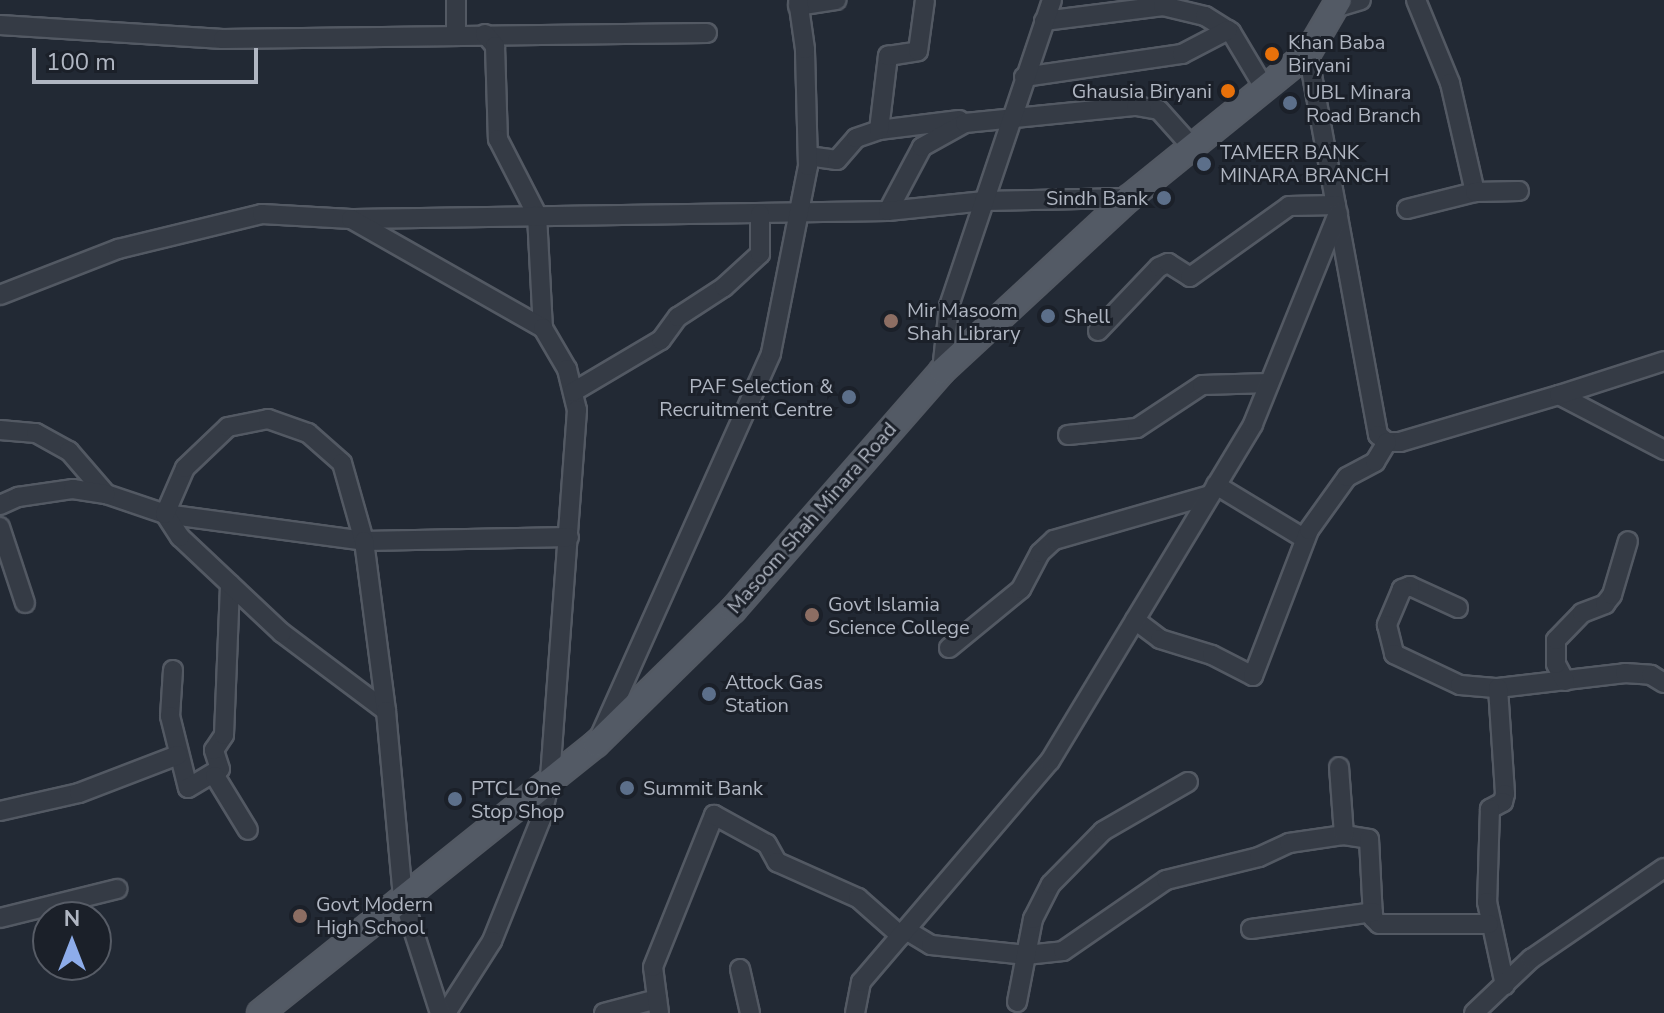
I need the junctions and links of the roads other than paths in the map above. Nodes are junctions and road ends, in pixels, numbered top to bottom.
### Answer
1 (456, 0) edge
2 (837, 0) edge
3 (925, 0) edge
4 (1052, 0) edge
5 (1361, 0) edge
6 (1416, 0) edge
7 (798, 3) edge
8 (1337, 4) edge
9 (1044, 21) junction
10 (0, 25) edge
11 (1228, 30) junction
12 (707, 33) dead end
13 (485, 34) junction
14 (456, 35) junction
15 (1308, 53) junction
16 (1024, 77) junction
17 (1265, 89) junction
18 (1010, 117) junction
19 (965, 123) junction
20 (879, 130) junction
21 (1193, 148) junction
22 (808, 156) junction
23 (1519, 191) dead end
24 (1475, 192) junction
25 (1129, 198) junction
26 (984, 201) junction
27 (1337, 209) junction
28 (1407, 209) dead end
29 (888, 211) junction
30 (802, 213) junction
31 (760, 214) junction
32 (537, 215) junction
33 (351, 219) junction
34 (0, 295) edge
35 (543, 328) junction
36 (1098, 331) dead end
37 (1664, 361) edge
38 (942, 371) junction
39 (1269, 383) junction
40 (573, 392) junction
41 (1559, 395) junction
42 (0, 430) edge
43 (1068, 435) dead end
44 (1387, 442) junction
45 (1664, 450) edge
46 (1213, 490) junction
47 (106, 494) junction
48 (0, 505) edge
49 (165, 514) junction
50 (0, 527) edge
51 (569, 537) junction
52 (1305, 539) junction
53 (364, 541) junction
54 (1628, 541) dead end
55 (230, 584) junction
56 (25, 603) dead end
57 (1458, 608) dead end
58 (1135, 620) junction
59 (949, 648) dead end
60 (173, 670) dead end
61 (1565, 681) junction
62 (1664, 683) edge
63 (1498, 688) junction
64 (386, 711) junction
65 (596, 744) junction
66 (178, 755) junction
67 (1339, 767) dead end
68 (215, 776) junction
69 (550, 780) junction
70 (1188, 782) dead end
71 (0, 811) edge
72 (248, 830) dead end
73 (1344, 835) junction
74 (1664, 868) edge
75 (117, 889) dead end
76 (403, 898) junction
77 (1373, 912) junction
78 (0, 918) edge
79 (1489, 924) junction
80 (1251, 929) dead end
81 (904, 933) junction
82 (1026, 955) junction
83 (740, 969) dead end
84 (1505, 985) junction
85 (1017, 1002) dead end
86 (658, 1006) edge
87 (260, 1013) edge
88 (443, 1013) edge
89 (604, 1013) edge
90 (750, 1013) edge
91 (855, 1013) edge
92 (1474, 1013) edge

1 - 14 street
2 - 7 street
3 - 20 street
4 - 9 street
5 - 8 street
6 - 24 street
7 - 22 street
8 - 15 main road, Masoom Shah Minara Road
9 - 11 street
9 - 16 street
10 - 14 street
11 - 16 street
11 - 17 street
12 - 13 street
13 - 14 street
13 - 32 street
15 - 17 main road, Masoom Shah Minara Road
15 - 27 street
16 - 18 street
17 - 21 main road, Masoom Shah Minara Road
18 - 19 street
18 - 21 street
18 - 26 street
19 - 20 street
19 - 29 street
20 - 22 street
21 - 25 main road, Masoom Shah Minara Road
22 - 30 street
23 - 24 street
24 - 28 street
25 - 26 street
25 - 38 main road, Masoom Shah Minara Road
26 - 29 street
26 - 38 street
27 - 36 street
27 - 39 street
27 - 44 street
29 - 30 street
30 - 31 street
30 - 65 street
31 - 32 street
31 - 40 street
32 - 33 street
32 - 35 street
33 - 34 street
33 - 35 street
35 - 40 street
37 - 41 street
38 - 65 main road, Masoom Shah Minara Road
39 - 43 street
39 - 46 street
40 - 51 street
41 - 44 street
41 - 45 street
42 - 47 street
44 - 52 street
46 - 52 street
46 - 58 street
46 - 59 street
47 - 48 street
47 - 49 street
49 - 53 street
49 - 53 street
49 - 55 street
50 - 56 street
51 - 53 street
51 - 69 street
52 - 58 street
53 - 64 street
54 - 61 street
55 - 64 street
55 - 68 street
57 - 63 street
58 - 81 street
60 - 66 street
61 - 62 street
61 - 63 street
63 - 79 street
64 - 76 street
65 - 69 main road, Masoom Shah Minara Road
66 - 68 street
66 - 71 street
67 - 73 street
68 - 72 street
69 - 76 main road, Masoom Shah Minara Road
69 - 88 street
70 - 82 street
73 - 77 street
73 - 82 street
74 - 84 street
75 - 78 street
76 - 87 main road, Masoom Shah Minara Road
76 - 88 street
77 - 79 street
77 - 80 street
79 - 84 street
81 - 82 street
81 - 86 street
81 - 91 street
82 - 85 street
83 - 90 street
84 - 92 street
86 - 89 street

